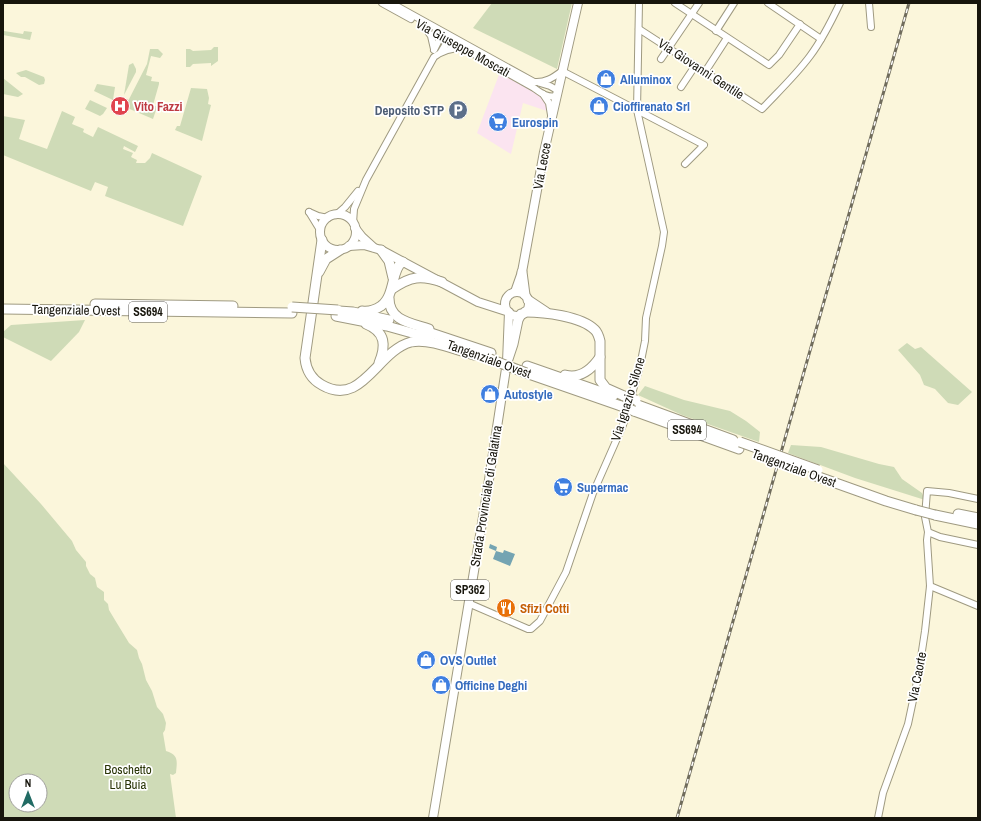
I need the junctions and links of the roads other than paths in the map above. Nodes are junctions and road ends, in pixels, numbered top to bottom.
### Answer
1 (382, 3) edge
2 (391, 3) edge
3 (578, 3) edge
4 (639, 3) edge
5 (675, 3) edge
6 (699, 3) edge
7 (734, 3) edge
8 (768, 3) edge
9 (840, 3) edge
10 (869, 3) edge
11 (692, 14) junction
12 (800, 24) junction
13 (424, 26) junction
14 (871, 27) dead end
15 (639, 30) junction
16 (716, 31) junction
17 (445, 37) junction
18 (727, 38) junction
19 (821, 39) junction
20 (463, 48) junction
21 (669, 49) junction
22 (441, 52) junction
23 (434, 54) junction
24 (661, 59) dead end
25 (695, 66) junction
26 (562, 71) junction
27 (705, 72) junction
28 (540, 83) junction
29 (681, 87) dead end
30 (556, 93) junction
31 (543, 94) junction
32 (637, 110) junction
33 (552, 117) junction
34 (684, 164) dead end
35 (366, 180) junction
36 (332, 216) junction
37 (354, 225) junction
38 (320, 230) junction
39 (322, 240) junction
40 (344, 248) junction
41 (377, 249) junction
42 (403, 262) junction
43 (522, 272) junction
44 (317, 279) junction
45 (442, 282) junction
46 (393, 284) junction
47 (515, 292) junction
48 (389, 298) junction
49 (527, 298) junction
50 (506, 300) junction
51 (478, 302) junction
52 (3, 303) edge
53 (3, 310) edge
54 (292, 310) junction
55 (509, 312) junction
56 (524, 313) junction
57 (549, 313) junction
58 (338, 314) junction
59 (508, 327) junction
60 (515, 338) junction
61 (469, 345) junction
62 (477, 354) junction
63 (490, 356) junction
64 (601, 356) junction
65 (507, 362) junction
66 (378, 365) junction
67 (528, 369) junction
68 (623, 401) junction
69 (635, 405) junction
70 (740, 446) junction
71 (978, 499) edge
72 (935, 512) junction
73 (978, 518) edge
74 (978, 524) edge
75 (928, 532) junction
76 (978, 545) edge
77 (930, 586) junction
78 (468, 603) junction
79 (978, 606) edge
80 (433, 818) edge
81 (878, 818) edge

1 - 13 street, Via Giuseppe Moscati
2 - 17 street, Via Giuseppe Moscati
3 - 26 main road, Via Lecce
4 - 15 street
5 - 11 street
6 - 11 street
7 - 16 street
8 - 12 street
9 - 19 street
10 - 14 street
11 - 16 street
11 - 21 street
12 - 18 street
12 - 19 street
13 - 17 street, Via Giuseppe Moscati
13 - 23 street
15 - 21 street, Via Giovanni Gentile
15 - 32 street
16 - 18 street
17 - 20 street, Via Giuseppe Moscati
17 - 22 street
17 - 23 street
17 - 28 street, Via Giuseppe Moscati
18 - 27 street
19 - 27 street, Via Giovanni Gentile
20 - 22 street
20 - 31 street, Via Giuseppe Moscati
21 - 24 street
21 - 25 street, Via Giovanni Gentile
22 - 23 street
23 - 35 street
25 - 27 street, Via Giovanni Gentile
25 - 29 street
26 - 28 street
26 - 30 main road, Via Lecce
26 - 32 street
28 - 30 street, Via Giuseppe Moscati
30 - 31 street, Via Giuseppe Moscati
30 - 33 main road, Via Lecce
31 - 33 street
32 - 34 street
32 - 78 street, Via Ignazio Silone
33 - 43 main road, Via Lecce
35 - 36 street
35 - 37 street
36 - 37 main road
36 - 38 main road
36 - 38 street
37 - 40 main road
37 - 41 main road
38 - 39 main road
39 - 40 main road
39 - 44 highway
40 - 41 main road
40 - 44 highway
41 - 42 main road
41 - 46 highway
42 - 45 main road
42 - 46 highway
43 - 47 main road, Via Lecce
43 - 49 highway
44 - 66 highway
45 - 46 highway
45 - 51 main road
46 - 48 highway
47 - 49 main road
47 - 50 main road
48 - 58 highway
48 - 61 highway
49 - 56 main road
49 - 57 highway
50 - 51 main road
50 - 55 main road
51 - 55 main road
52 - 54 highway, Tangenziale Ovest / SS694
53 - 54 highway, Tangenziale Ovest / SS694
54 - 58 highway, Tangenziale Ovest / SS694, bridge
55 - 56 main road
55 - 59 main road, Strada Provinciale di Galatina
56 - 57 highway
56 - 60 highway
57 - 64 highway
58 - 61 highway, Tangenziale Ovest / SS694
58 - 62 highway, Tangenziale Ovest / SS694
58 - 66 highway
59 - 60 street
59 - 65 main road, Strada Provinciale di Galatina
60 - 65 highway
61 - 63 highway, Tangenziale Ovest / SS694
62 - 63 highway, Tangenziale Ovest / SS694
62 - 66 highway
63 - 67 highway, Tangenziale Ovest / SS694, bridge
64 - 67 highway
64 - 68 highway
65 - 78 main road, Strada Provinciale di Galatina / SP362
67 - 68 highway, Tangenziale Ovest / SS694
68 - 69 highway, bridge
69 - 70 highway, Tangenziale Ovest / SS694
69 - 70 highway, Tangenziale Ovest / SS694
70 - 72 highway, Tangenziale Ovest / SS694, bridge
71 - 75 street, Via Caorte
72 - 73 highway, Tangenziale Ovest / SS694
72 - 74 highway, Tangenziale Ovest / SS694
75 - 76 street
75 - 77 street, Via Caorte
77 - 79 street
77 - 81 street, Via Caorte
78 - 80 main road, Strada Provinciale di Galatina / SP362

